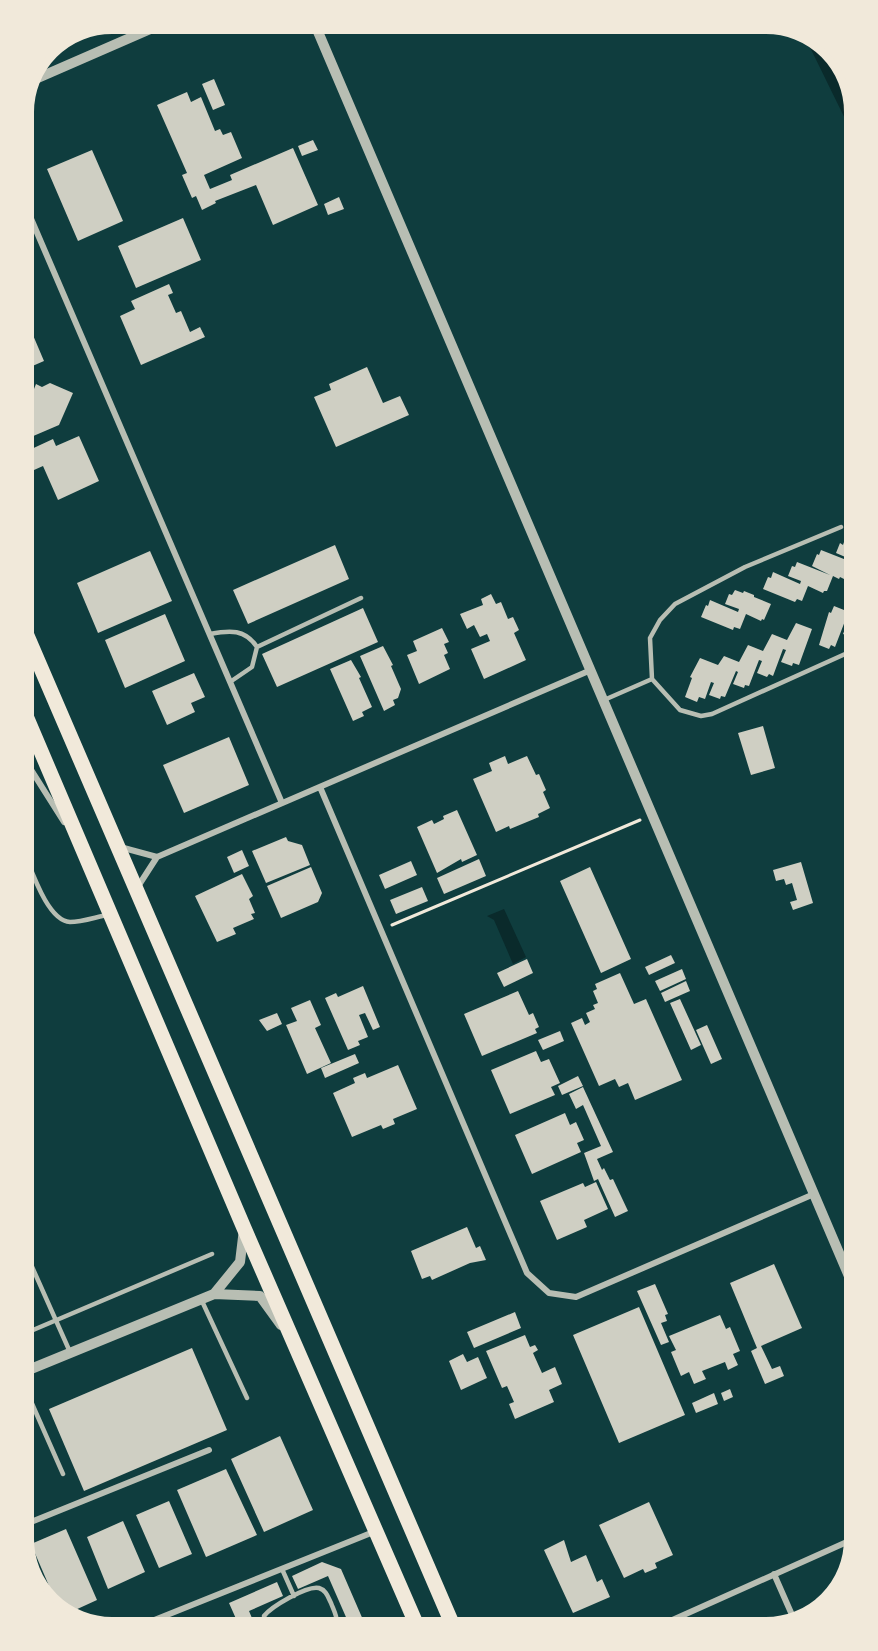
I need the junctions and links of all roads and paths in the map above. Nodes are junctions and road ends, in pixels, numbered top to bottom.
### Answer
1 (148, 30) edge
2 (317, 30) edge
3 (37, 78) edge
4 (30, 216) edge
5 (840, 527) dead end
6 (361, 598) dead end
7 (210, 634) junction
8 (30, 643) edge
9 (257, 647) junction
10 (848, 653) edge
11 (591, 669) junction
12 (652, 679) junction
13 (230, 682) junction
14 (604, 700) junction
15 (30, 728) edge
16 (30, 768) edge
17 (320, 787) junction
18 (282, 803) junction
19 (653, 814) junction
20 (118, 847) junction
21 (84, 853) junction
22 (157, 857) junction
23 (30, 866) edge
24 (136, 889) junction
25 (110, 915) junction
26 (380, 930) junction
27 (814, 1194) junction
28 (244, 1228) junction
29 (212, 1254) dead end
30 (30, 1262) edge
31 (848, 1274) edge
32 (214, 1293) junction
33 (201, 1299) junction
34 (55, 1319) junction
35 (30, 1331) edge
36 (295, 1344) junction
37 (70, 1352) junction
38 (30, 1369) edge
39 (247, 1398) dead end
40 (30, 1399) edge
41 (209, 1450) dead end
42 (63, 1474) dead end
43 (30, 1522) edge
44 (376, 1531) junction
45 (848, 1542) edge
46 (282, 1569) junction
47 (774, 1574) junction
48 (294, 1596) junction
49 (793, 1616) edge
50 (151, 1621) edge
51 (265, 1621) edge
52 (337, 1621) edge
53 (415, 1621) edge
54 (451, 1621) edge
55 (670, 1621) edge

1 - 3 street
2 - 11 street
4 - 7 street
5 - 12 lane
6 - 9 lane
7 - 9 lane
7 - 13 street
8 - 20 main road
9 - 13 lane
10 - 12 lane
11 - 14 street
11 - 17 street
12 - 14 lane
13 - 18 street
14 - 19 street
15 - 21 main road
16 - 21 street
17 - 18 street
17 - 26 street
18 - 22 street
19 - 26 path
19 - 27 street
20 - 22 street
20 - 24 main road
21 - 25 main road
22 - 24 street
23 - 25 lane
24 - 54 main road
25 - 28 main road
26 - 27 street
27 - 31 street
28 - 32 street
28 - 36 main road
29 - 34 lane
30 - 34 lane
32 - 33 street
32 - 36 street
33 - 37 street
33 - 39 lane
34 - 35 lane
34 - 37 lane
36 - 44 main road
37 - 38 street
40 - 42 lane
41 - 43 street
44 - 46 street
44 - 53 main road
45 - 47 street
46 - 48 lane
46 - 50 street
47 - 49 street
47 - 55 street
48 - 51 lane
48 - 52 lane

